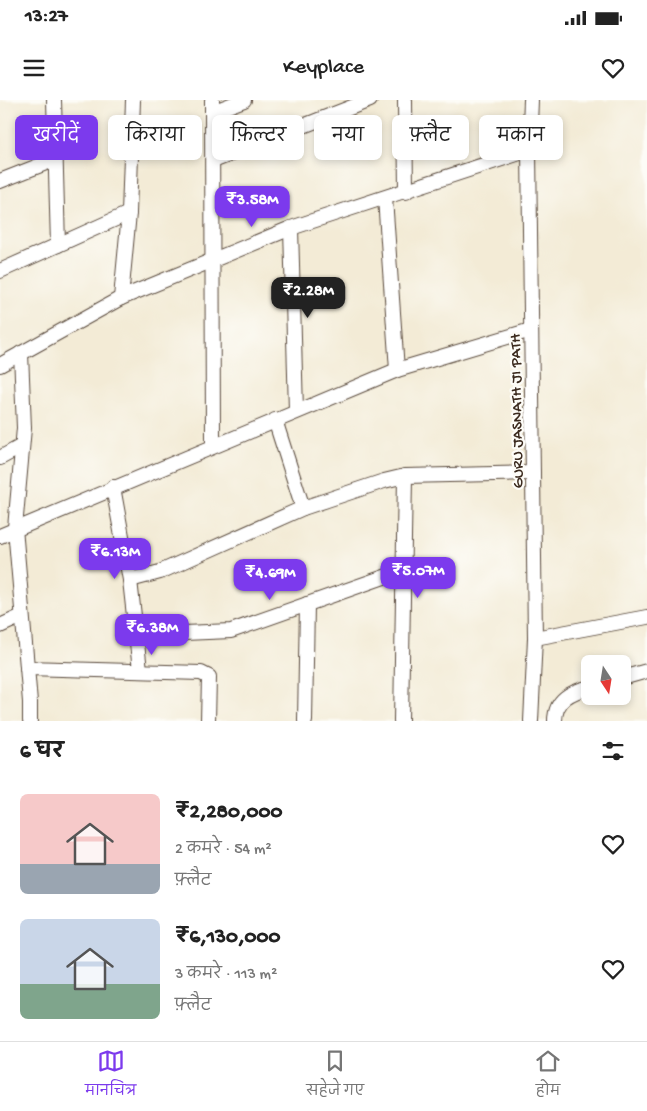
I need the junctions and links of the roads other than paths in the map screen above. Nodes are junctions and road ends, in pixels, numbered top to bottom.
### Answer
1 (54, 100) edge
2 (133, 100) edge
3 (244, 100) edge
4 (370, 100) edge
5 (405, 100) edge
6 (531, 100) edge
7 (212, 106) edge
8 (55, 115) edge
9 (530, 115) edge
10 (53, 160) edge
11 (56, 160) edge
12 (500, 160) edge
13 (529, 160) edge
14 (213, 161) junction
15 (0, 181) edge
16 (406, 192) junction
17 (385, 198) junction
18 (130, 213) junction
19 (291, 228) junction
20 (58, 245) junction
21 (214, 259) junction
22 (0, 271) edge
23 (121, 298) junction
24 (531, 330) junction
25 (21, 353) junction
26 (0, 365) edge
27 (397, 370) junction
28 (296, 411) junction
29 (275, 420) junction
30 (22, 446) junction
31 (213, 446) junction
32 (0, 458) edge
33 (533, 473) junction
34 (405, 476) junction
35 (113, 487) junction
36 (303, 508) junction
37 (16, 528) junction
38 (0, 536) edge
39 (404, 570) junction
40 (130, 580) junction
41 (307, 604) junction
42 (22, 616) junction
43 (647, 617) edge
44 (0, 626) edge
45 (138, 635) junction
46 (534, 638) junction
47 (27, 668) junction
48 (140, 670) junction
49 (647, 671) edge
50 (631, 675) edge
51 (581, 690) edge
52 (30, 721) edge
53 (208, 721) edge
54 (305, 721) edge
55 (401, 721) edge
56 (531, 721) edge
57 (556, 721) edge

1 - 8 street
2 - 18 street
3 - 7 street
4 - 14 street
5 - 16 street
6 - 9 street, GURU JASNATH JI PATH
7 - 14 street
10 - 15 street
11 - 20 street
12 - 16 street
13 - 24 street, GURU JASNATH JI PATH
14 - 21 street
16 - 17 street
17 - 19 street
17 - 27 street
18 - 20 street
18 - 23 street
19 - 21 street
19 - 28 street
20 - 22 street
21 - 23 street
21 - 31 street
23 - 25 street
24 - 27 street
24 - 33 street, GURU JASNATH JI PATH
25 - 26 street
25 - 30 street
27 - 28 street
28 - 29 street
29 - 31 street
29 - 36 street
30 - 32 street
30 - 37 street
31 - 35 street
33 - 34 street
33 - 46 street, GURU JASNATH JI PATH
34 - 36 street
34 - 39 street
35 - 37 street
35 - 40 street
36 - 40 street
37 - 38 street
37 - 42 street
39 - 41 street
39 - 55 street
40 - 45 street
41 - 45 street
41 - 54 street
42 - 44 street
42 - 47 street
43 - 46 street
45 - 48 street
46 - 56 street, GURU JASNATH JI PATH
47 - 48 street
47 - 52 street
48 - 53 street
49 - 50 street
51 - 57 street

